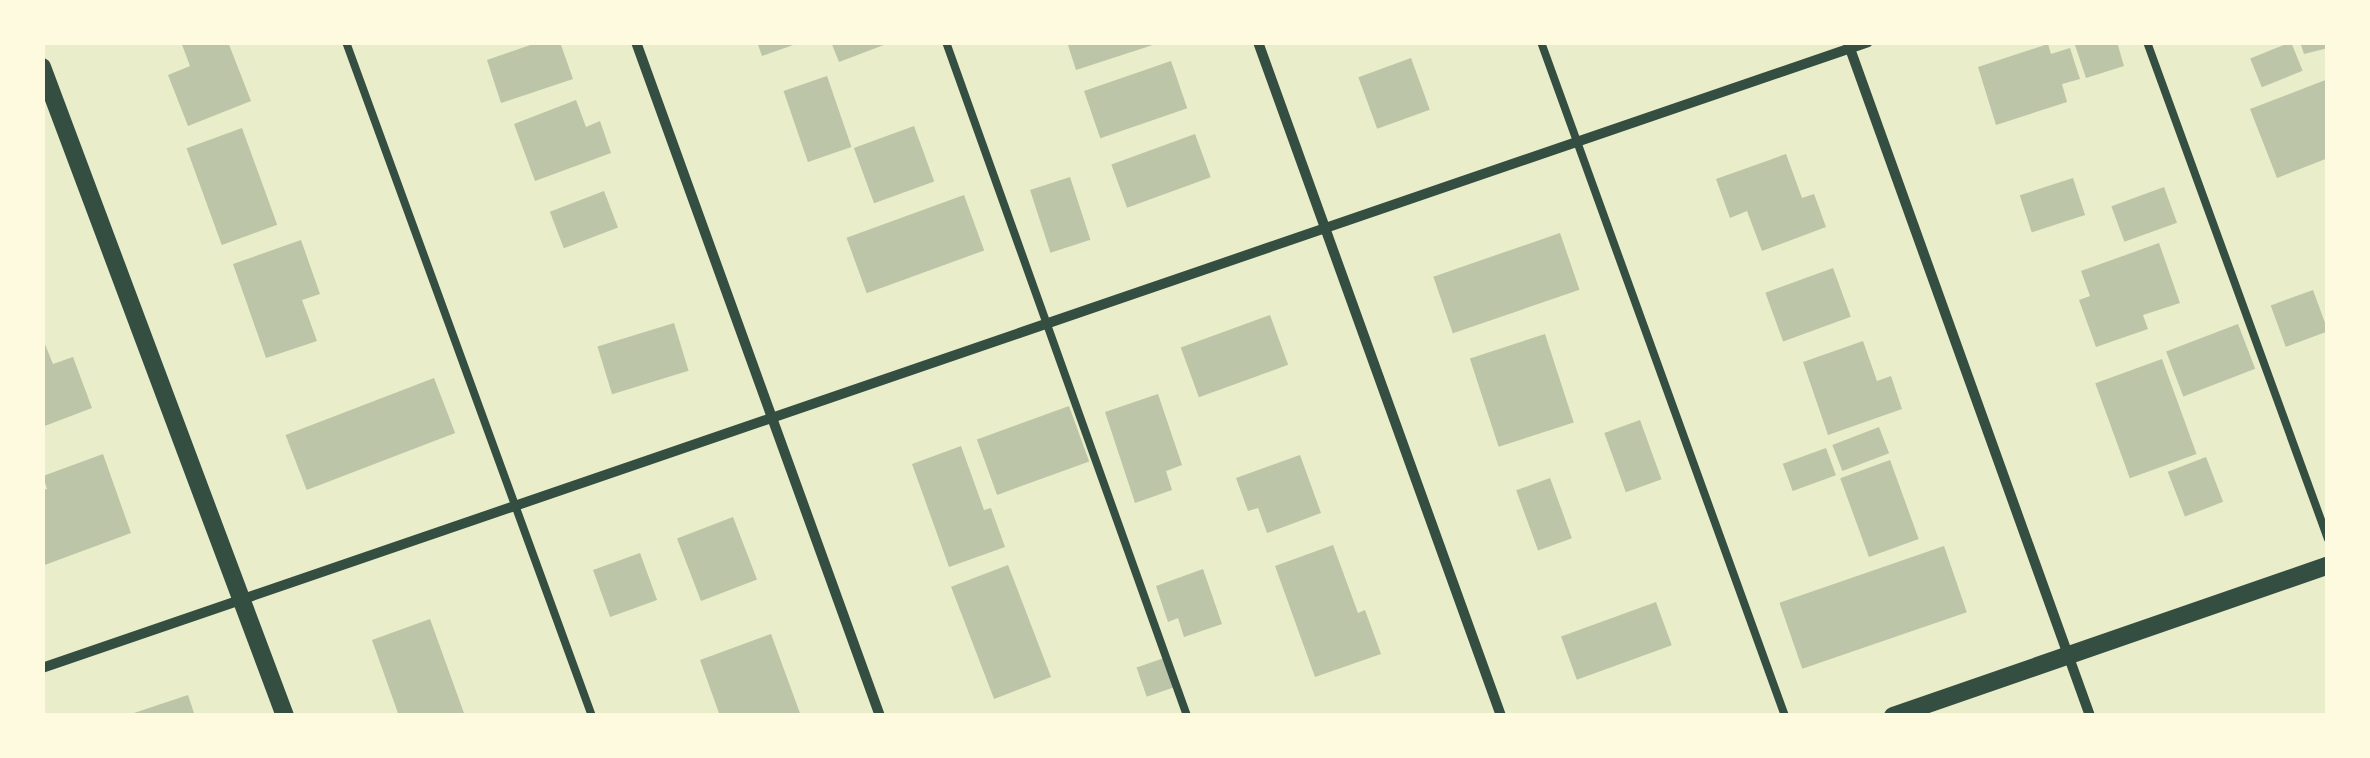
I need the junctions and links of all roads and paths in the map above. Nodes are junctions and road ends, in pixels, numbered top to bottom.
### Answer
1 (346, 42) edge
2 (636, 42) edge
3 (946, 42) edge
4 (1258, 42) edge
5 (1541, 42) edge
6 (1868, 42) edge
7 (2147, 42) edge
8 (1849, 46) edge
9 (42, 67) edge
10 (1578, 144) junction
11 (1326, 230) junction
12 (1047, 324) junction
13 (769, 418) junction
14 (515, 504) junction
15 (2328, 539) edge
16 (2328, 565) edge
17 (244, 599) junction
18 (2068, 654) junction
19 (42, 668) edge
20 (285, 716) edge
21 (592, 716) edge
22 (880, 716) edge
23 (1187, 716) edge
24 (1502, 716) edge
25 (1784, 716) edge
26 (1893, 716) edge
27 (2090, 716) edge

1 - 14 lane
2 - 13 street
3 - 12 lane
4 - 11 street
5 - 10 lane
6 - 8 street
7 - 15 lane
8 - 10 street
8 - 18 street
9 - 17 street
10 - 11 street
10 - 25 lane
11 - 12 street
11 - 24 street
12 - 13 street
12 - 23 lane
13 - 14 street
13 - 22 street
14 - 17 street
14 - 21 lane
16 - 18 street
17 - 19 street
17 - 20 street
18 - 26 street
18 - 27 street

